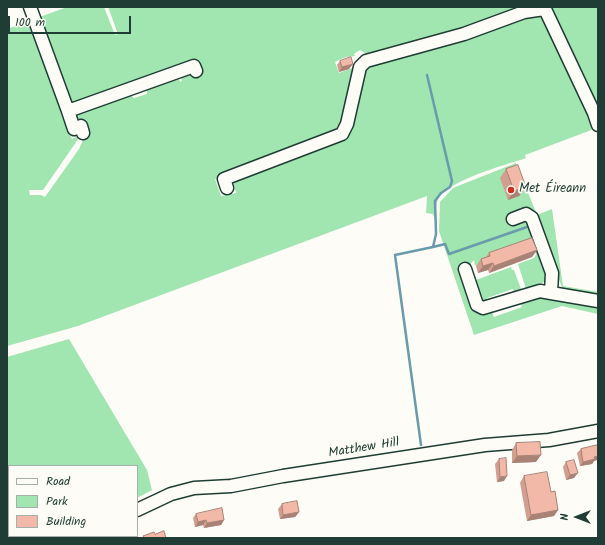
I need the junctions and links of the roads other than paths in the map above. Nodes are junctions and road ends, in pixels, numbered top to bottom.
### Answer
1 (30, 7) edge
2 (544, 8) edge
3 (196, 71) dead end
4 (68, 111) junction
5 (596, 112) edge
6 (598, 125) edge
7 (83, 133) dead end
8 (227, 188) dead end
9 (513, 219) dead end
10 (470, 273) dead end
11 (551, 293) junction
12 (598, 301) edge
13 (598, 431) edge
14 (138, 510) edge

1 - 4 street
2 - 5 street
2 - 8 street
3 - 4 street
4 - 7 street
5 - 6 street
9 - 11 street
10 - 11 street
11 - 12 street
13 - 14 street, Matthew Hill

